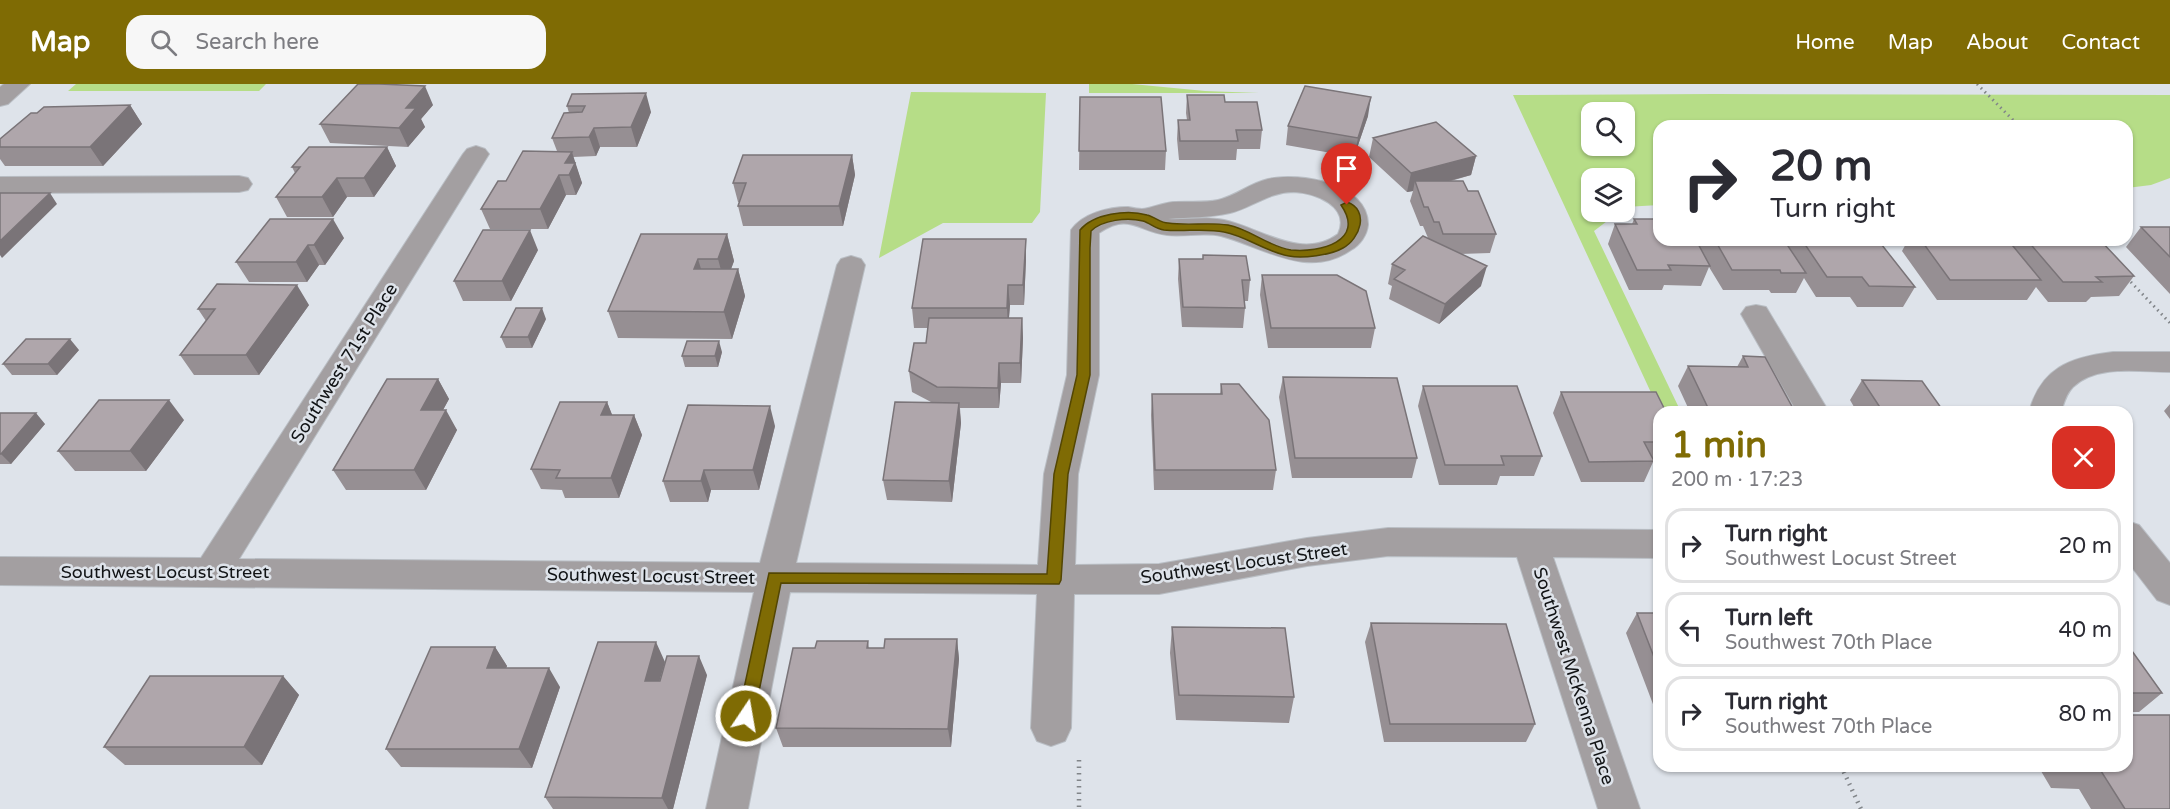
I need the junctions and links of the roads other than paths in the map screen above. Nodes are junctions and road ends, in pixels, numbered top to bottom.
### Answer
1 (18, 84) edge
2 (0, 99) edge
3 (476, 154) dead end
4 (239, 184) dead end
5 (0, 185) edge
6 (1144, 218) junction
7 (851, 265) dead end
8 (1756, 314) dead end
9 (2170, 362) edge
10 (1810, 406) edge
11 (2047, 406) edge
12 (1530, 542) junction
13 (1653, 544) edge
14 (2133, 548) edge
15 (0, 570) edge
16 (213, 572) junction
17 (775, 577) junction
18 (1054, 580) junction
19 (2170, 590) edge
20 (1051, 728) dead end
21 (727, 809) edge
22 (1619, 809) edge

1 - 2 street
3 - 16 street, Southwest 71st Place
4 - 5 street
6 - 6 street
6 - 18 street
7 - 17 street
8 - 10 street
9 - 11 street
12 - 13 street, Southwest Locust Street
12 - 18 street, Southwest Locust Street
12 - 22 street, Southwest McKenna Place
14 - 19 street
15 - 16 street, Southwest Locust Street
16 - 17 street, Southwest Locust Street
17 - 18 street, Southwest Locust Street
17 - 21 street
18 - 20 street

